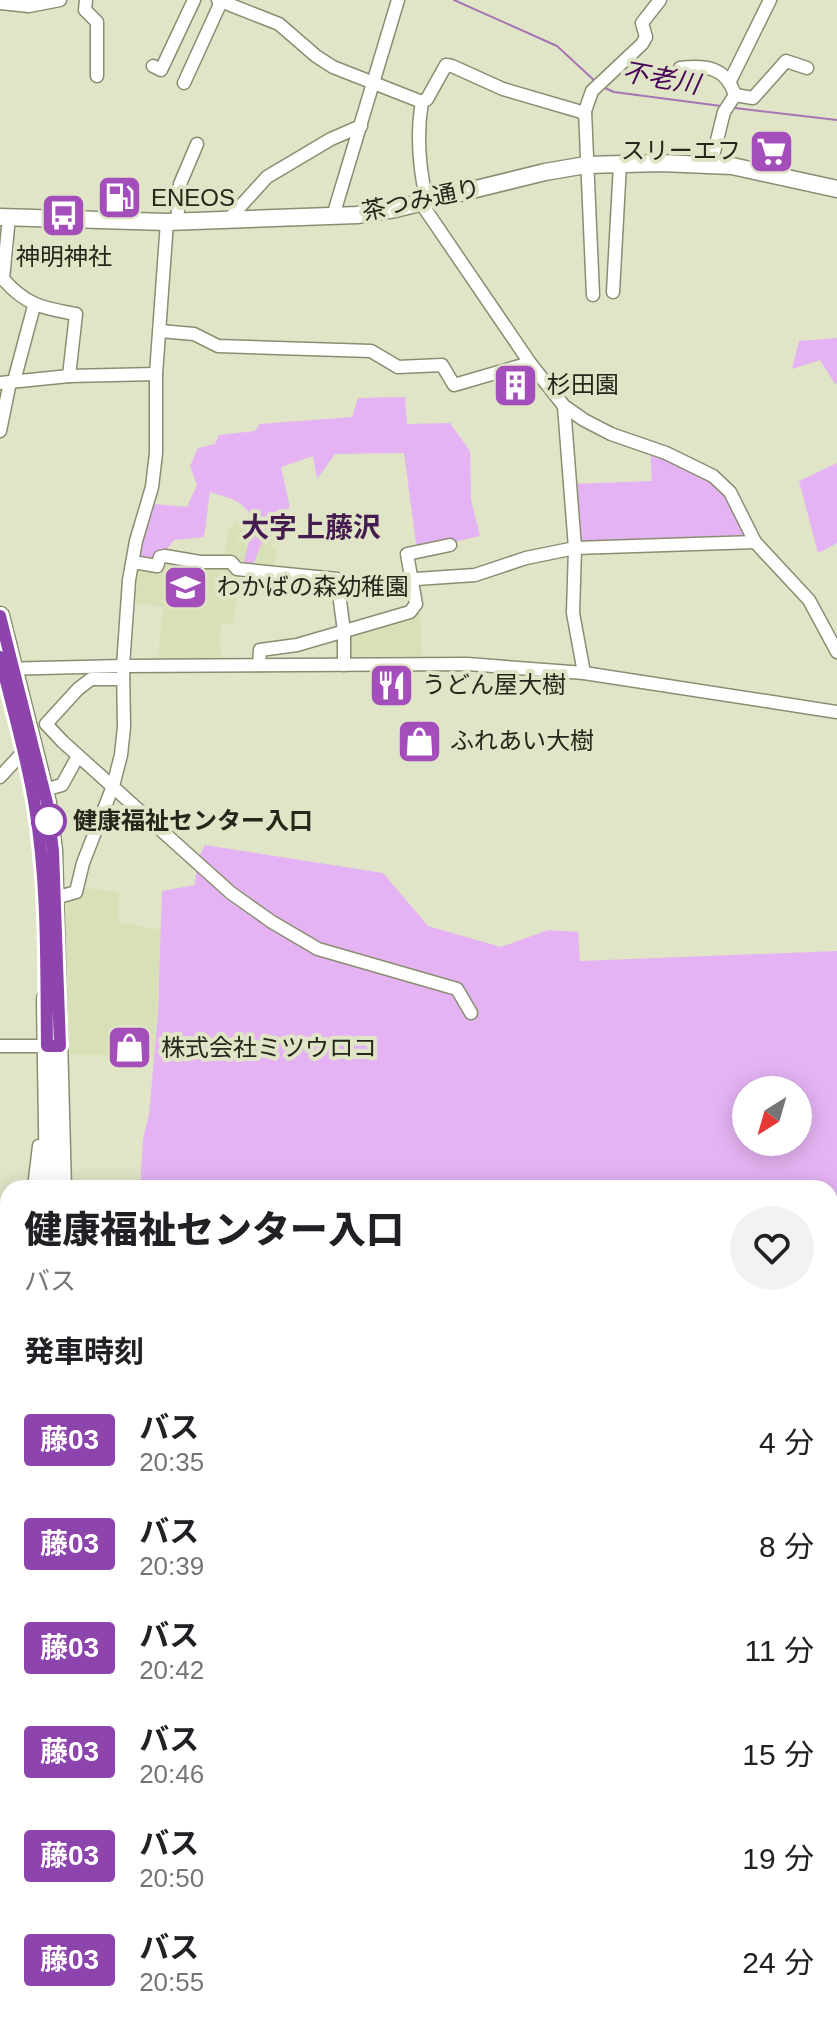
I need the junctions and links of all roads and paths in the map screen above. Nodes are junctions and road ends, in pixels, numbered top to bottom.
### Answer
1 (60, 0) edge
2 (86, 0) edge
3 (194, 0) edge
4 (398, 0) edge
5 (660, 0) edge
6 (770, 0) edge
7 (220, 1) edge
8 (0, 3) edge
9 (153, 66) dead end
10 (680, 68) dead end
11 (807, 68) dead end
12 (97, 76) dead end
13 (730, 81) junction
14 (184, 83) dead end
15 (373, 84) junction
16 (422, 102) junction
17 (729, 104) junction
18 (585, 113) junction
19 (361, 126) junction
20 (197, 144) dead end
21 (620, 164) junction
22 (711, 164) junction
23 (586, 165) junction
24 (837, 189) edge
25 (424, 203) junction
26 (333, 216) junction
27 (5, 217) edge
28 (227, 221) junction
29 (172, 222) junction
30 (613, 292) dead end
31 (593, 295) dead end
32 (34, 306) junction
33 (160, 331) junction
34 (530, 363) junction
35 (156, 374) junction
36 (69, 376) junction
37 (8, 382) edge
38 (564, 406) junction
39 (0, 431) edge
40 (755, 542) junction
41 (450, 545) dead end
42 (575, 548) junction
43 (133, 562) junction
44 (411, 579) junction
45 (338, 594) junction
46 (0, 616) edge
47 (344, 631) junction
48 (837, 652) edge
49 (259, 665) junction
50 (344, 665) junction
51 (4, 666) edge
52 (123, 672) junction
53 (584, 673) junction
54 (837, 712) edge
55 (24, 751) junction
56 (78, 756) junction
57 (0, 777) edge
58 (113, 786) junction
59 (44, 790) junction
60 (55, 898) junction
61 (471, 1013) dead end
62 (0, 1046) edge
63 (54, 1046) junction
64 (48, 1145) junction
65 (35, 1180) edge
66 (49, 1180) edge
67 (62, 1180) edge

1 - 8 street
2 - 12 street
3 - 9 street
4 - 15 street
5 - 18 street
6 - 13 street
7 - 14 street
7 - 15 street
10 - 13 street
11 - 17 street
13 - 17 street
15 - 16 street
15 - 19 street
16 - 18 street
16 - 25 street
17 - 22 street
18 - 23 street
19 - 26 street
19 - 28 street
20 - 29 street
21 - 22 main road, 茶つみ通り
21 - 23 main road, 茶つみ通り
21 - 30 street
22 - 24 main road, 茶つみ通り
23 - 25 main road, 茶つみ通り
23 - 31 street
25 - 26 main road, 茶つみ通り
25 - 34 street
26 - 28 main road, 茶つみ通り
27 - 29 main road, 茶つみ通り
27 - 32 street
28 - 29 main road, 茶つみ通り
29 - 33 street
32 - 36 street
32 - 37 street
33 - 34 street
33 - 35 street
34 - 38 street
35 - 36 street
35 - 43 street
36 - 37 street
37 - 39 street
38 - 40 street
38 - 42 street
40 - 42 street
40 - 48 street
41 - 44 street
42 - 44 street
42 - 53 street
43 - 45 street
43 - 52 street
44 - 45 street
44 - 47 street
45 - 47 street
46 - 51 highway
47 - 49 street
47 - 50 street
49 - 50 street
49 - 52 street
50 - 53 street
51 - 52 street
51 - 55 highway
51 - 59 highway
52 - 56 street
52 - 58 street
53 - 54 street
55 - 57 street
55 - 63 highway
56 - 58 street
56 - 59 street
58 - 60 street
58 - 61 street
59 - 60 highway
60 - 63 highway
62 - 63 street
63 - 64 highway
63 - 67 highway
64 - 65 street
64 - 66 highway

